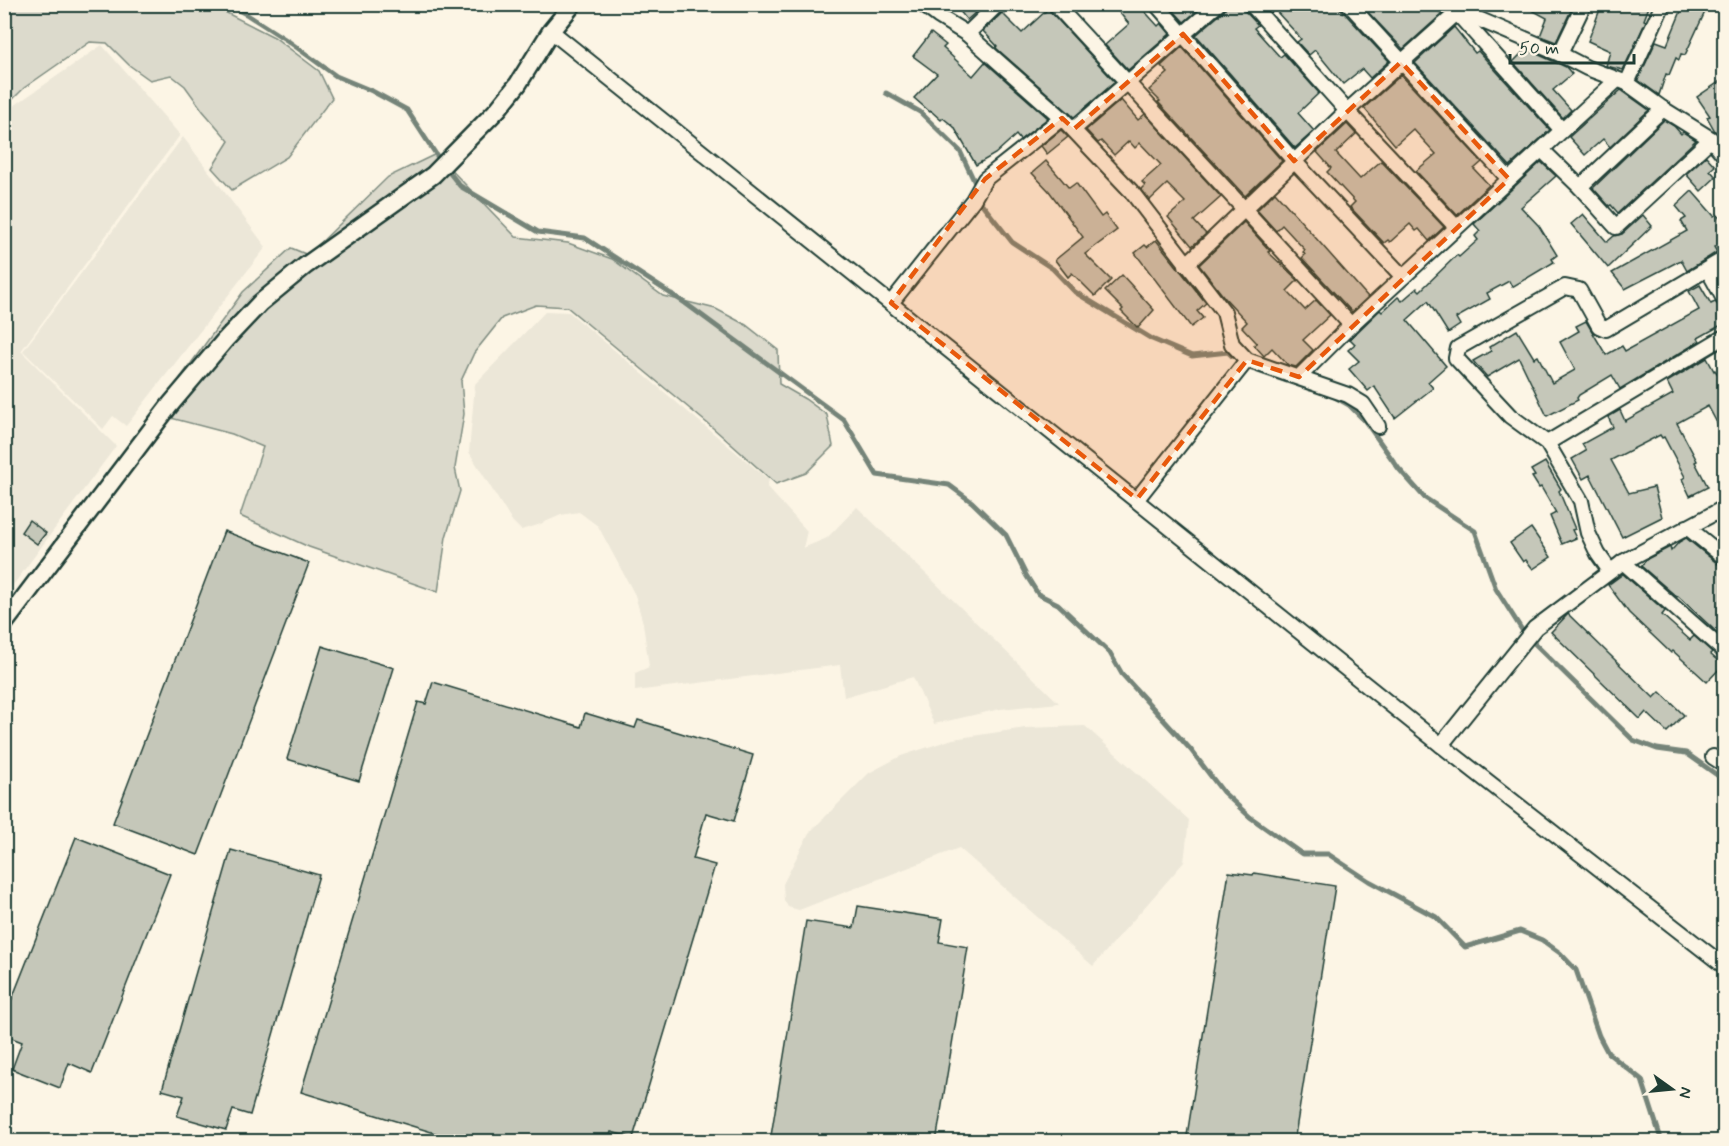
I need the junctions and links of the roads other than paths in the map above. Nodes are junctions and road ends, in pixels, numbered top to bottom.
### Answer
1 (573, 4) edge
2 (922, 4) edge
3 (998, 4) edge
4 (1055, 4) edge
5 (1156, 4) edge
6 (1218, 4) edge
7 (1251, 4) edge
8 (1349, 4) edge
9 (1443, 4) edge
10 (1584, 4) edge
11 (1663, 4) edge
12 (1458, 12) junction
13 (551, 31) junction
14 (967, 34) junction
15 (1183, 34) junction
16 (1560, 54) junction
17 (1401, 62) junction
18 (1622, 82) junction
19 (1126, 83) junction
20 (1663, 109) junction
21 (1347, 111) junction
22 (1062, 118) junction
23 (1074, 129) junction
24 (1562, 130) junction
25 (1720, 145) edge
26 (1542, 150) junction
27 (1294, 161) junction
28 (1509, 178) junction
29 (1580, 187) junction
30 (1243, 210) junction
31 (1456, 227) junction
32 (1725, 259) edge
33 (1186, 265) junction
34 (1708, 270) junction
35 (1403, 277) junction
36 (1725, 299) edge
37 (891, 303) junction
38 (1351, 325) junction
39 (1725, 337) edge
40 (1246, 360) junction
41 (1299, 377) junction
42 (1378, 426) dead end
43 (1547, 443) junction
44 (1137, 499) junction
45 (1725, 508) edge
46 (1687, 526) junction
47 (1725, 557) edge
48 (1623, 562) junction
49 (1610, 571) junction
50 (4, 624) edge
51 (1725, 651) edge
52 (1441, 744) junction
53 (1725, 966) edge

1 - 13 street
2 - 14 street
3 - 14 street
4 - 19 street
5 - 15 street
6 - 15 street
7 - 21 street
8 - 17 street
9 - 12 street
10 - 16 street
11 - 18 street
12 - 16 street
12 - 17 street
12 - 24 street
13 - 37 street
13 - 50 street
14 - 22 street
15 - 19 street
15 - 27 street
16 - 18 street
17 - 21 street
17 - 28 street
18 - 20 street
18 - 24 street
19 - 23 street
19 - 30 street
20 - 25 street
20 - 29 street
21 - 27 street
21 - 31 street
22 - 23 street
22 - 37 street
23 - 33 street
24 - 26 street
25 - 29 street
26 - 28 street
26 - 29 street
27 - 30 street
27 - 35 street
28 - 31 street
30 - 33 street
30 - 38 street
31 - 35 street
32 - 34 street
33 - 40 street
34 - 36 street
34 - 43 street
35 - 38 street
37 - 44 street
38 - 41 street
39 - 43 street
40 - 41 street
40 - 44 street
41 - 42 street
43 - 49 street
44 - 52 street
45 - 46 street
46 - 47 street
46 - 48 street
48 - 49 street
48 - 51 street
49 - 52 street
52 - 53 street

